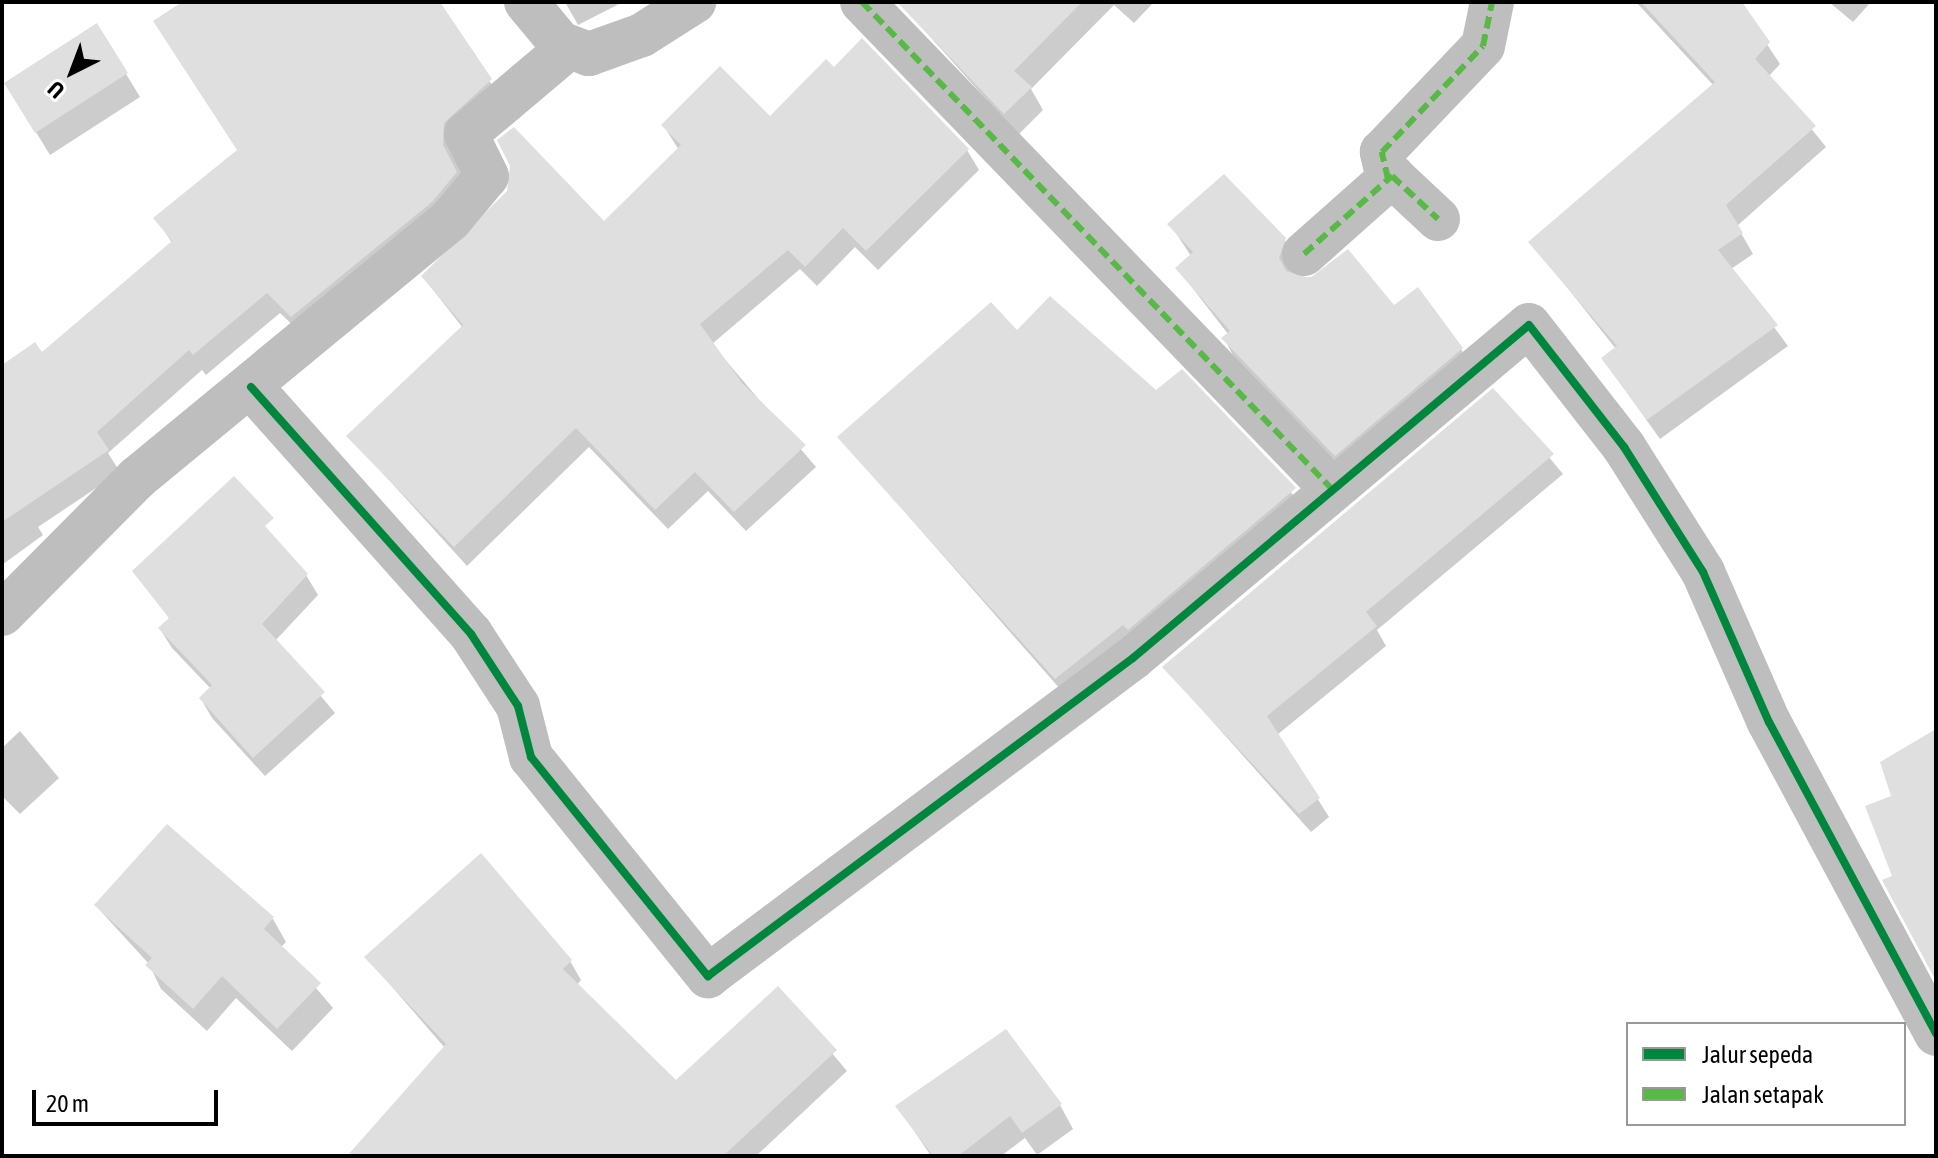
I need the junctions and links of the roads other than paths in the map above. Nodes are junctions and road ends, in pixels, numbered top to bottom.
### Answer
1 (526, 2) edge
2 (694, 2) edge
3 (862, 2) edge
4 (1492, 2) edge
5 (567, 49) junction
6 (1388, 179) junction
7 (1438, 219) dead end
8 (1304, 254) dead end
9 (251, 387) junction
10 (1331, 488) junction
11 (2, 614) edge
12 (1936, 1034) edge

1 - 5 street
2 - 5 street
3 - 10 street
4 - 6 street
5 - 9 street
6 - 7 street
6 - 8 street
9 - 10 street
9 - 11 street
10 - 12 street

